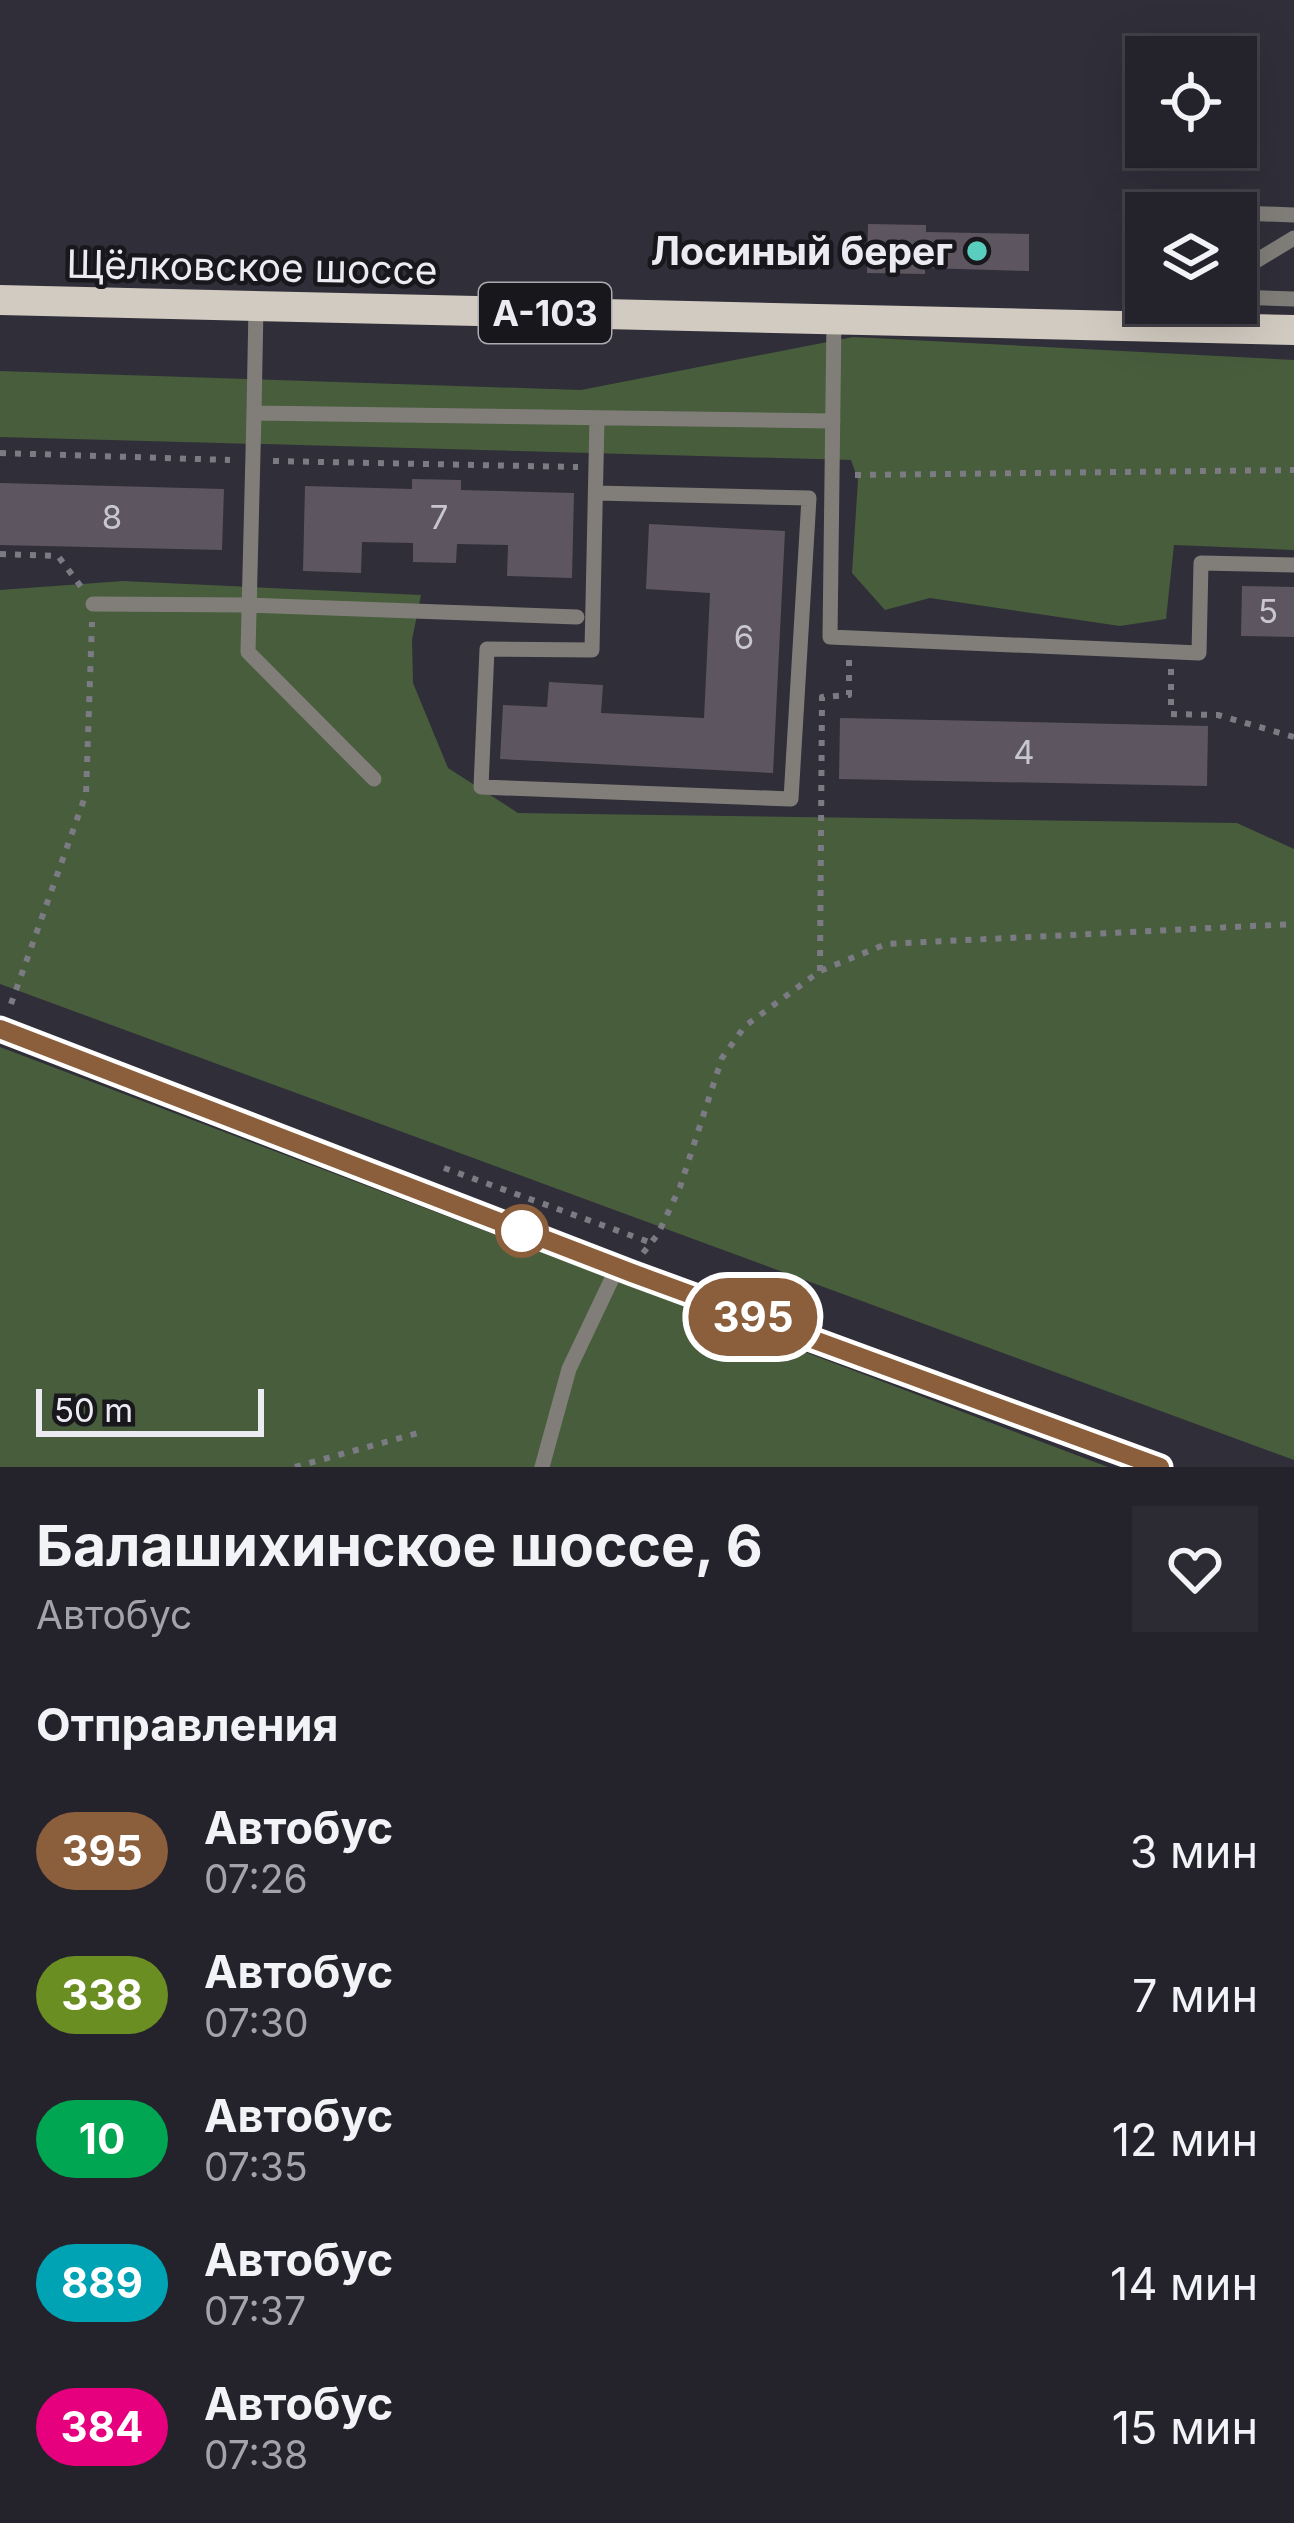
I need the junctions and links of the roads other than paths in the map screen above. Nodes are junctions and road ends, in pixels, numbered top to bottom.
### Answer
1 (1257, 214) edge
2 (1294, 215) edge
3 (1294, 238) edge
4 (1257, 260) edge
5 (1257, 298) edge
6 (1294, 299) edge
7 (0, 300) edge
8 (256, 306) junction
9 (1125, 318) edge
10 (834, 320) junction
11 (1100, 326) junction
12 (1294, 330) edge
13 (254, 413) junction
14 (597, 418) junction
15 (833, 422) junction
16 (596, 493) junction
17 (1294, 565) edge
18 (93, 604) road end
19 (249, 605) junction
20 (578, 617) dead end
21 (374, 779) dead end
22 (1, 1029) edge
23 (617, 1268) junction
24 (542, 1467) edge
25 (1160, 1467) edge

1 - 2 lane
3 - 4 lane
5 - 6 lane
7 - 8 main road, Щёлковское шоссе / А-103
8 - 10 main road, Щёлковское шоссе / А-103
8 - 13 lane
9 - 11 lane
10 - 11 main road, Щёлковское шоссе / А-103
10 - 15 lane
11 - 12 main road, Щёлковское шоссе / А-103
13 - 14 lane
13 - 19 lane
14 - 15 lane
14 - 16 lane
15 - 17 lane
16 - 16 lane
18 - 19 lane
19 - 20 lane
19 - 21 lane
22 - 23 main road
23 - 24 lane
23 - 25 main road

